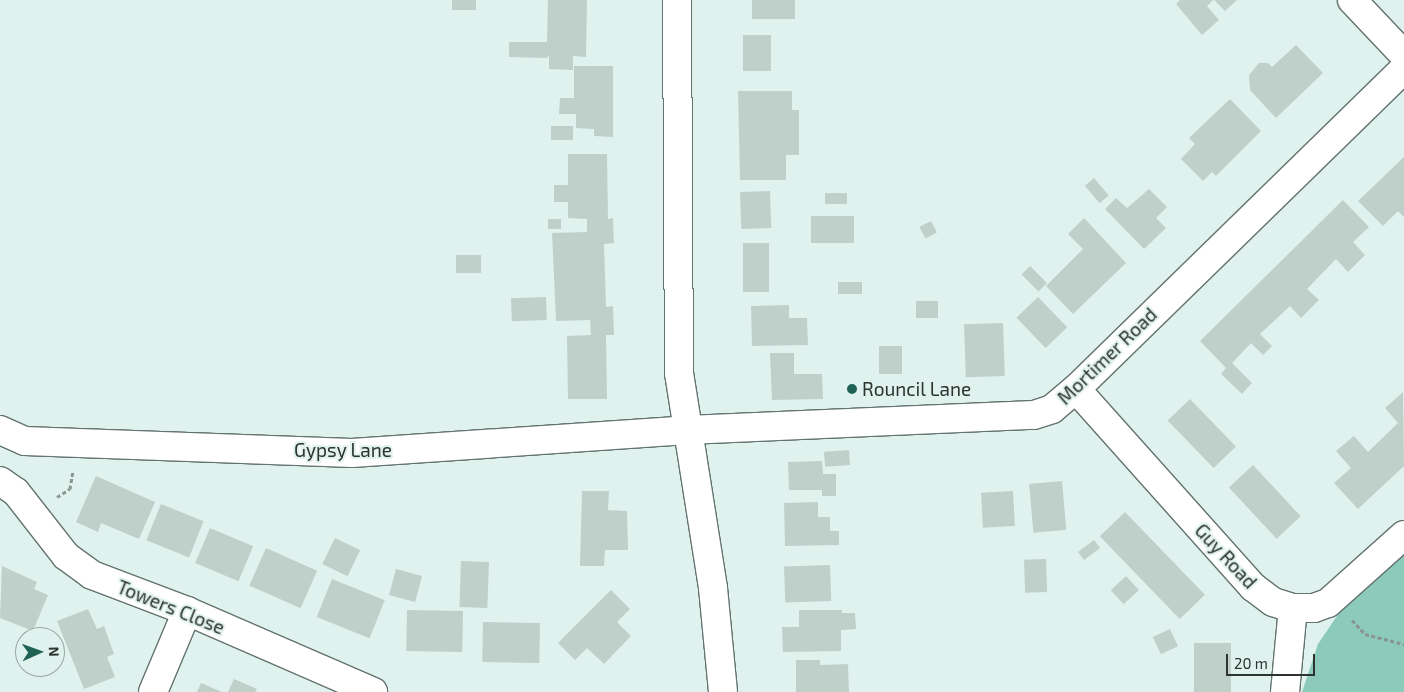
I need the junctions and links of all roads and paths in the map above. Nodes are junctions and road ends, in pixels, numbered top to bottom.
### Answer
1 (677, 0) edge
2 (1352, 0) edge
3 (1404, 55) edge
4 (1404, 70) edge
5 (1076, 389) junction
6 (0, 430) edge
7 (687, 430) junction
8 (78, 443) junction
9 (0, 480) edge
10 (32, 514) junction
11 (1404, 535) edge
12 (1293, 608) junction
13 (187, 611) junction
14 (1348, 617) dead end
15 (1404, 644) edge
16 (153, 692) edge
17 (373, 692) edge
18 (723, 692) edge
19 (1285, 692) edge

1 - 7 street
2 - 3 street
4 - 5 street, Mortimer Road
5 - 7 street, Mortimer Road
5 - 12 street, Guy Road
6 - 8 street, Gypsy Lane
7 - 8 street, Gypsy Lane
7 - 18 street
8 - 10 path
9 - 10 street, Towers Close
10 - 13 street, Towers Close
11 - 12 street, Guy Road
12 - 19 street
13 - 16 street
13 - 17 street, Towers Close
14 - 15 path

